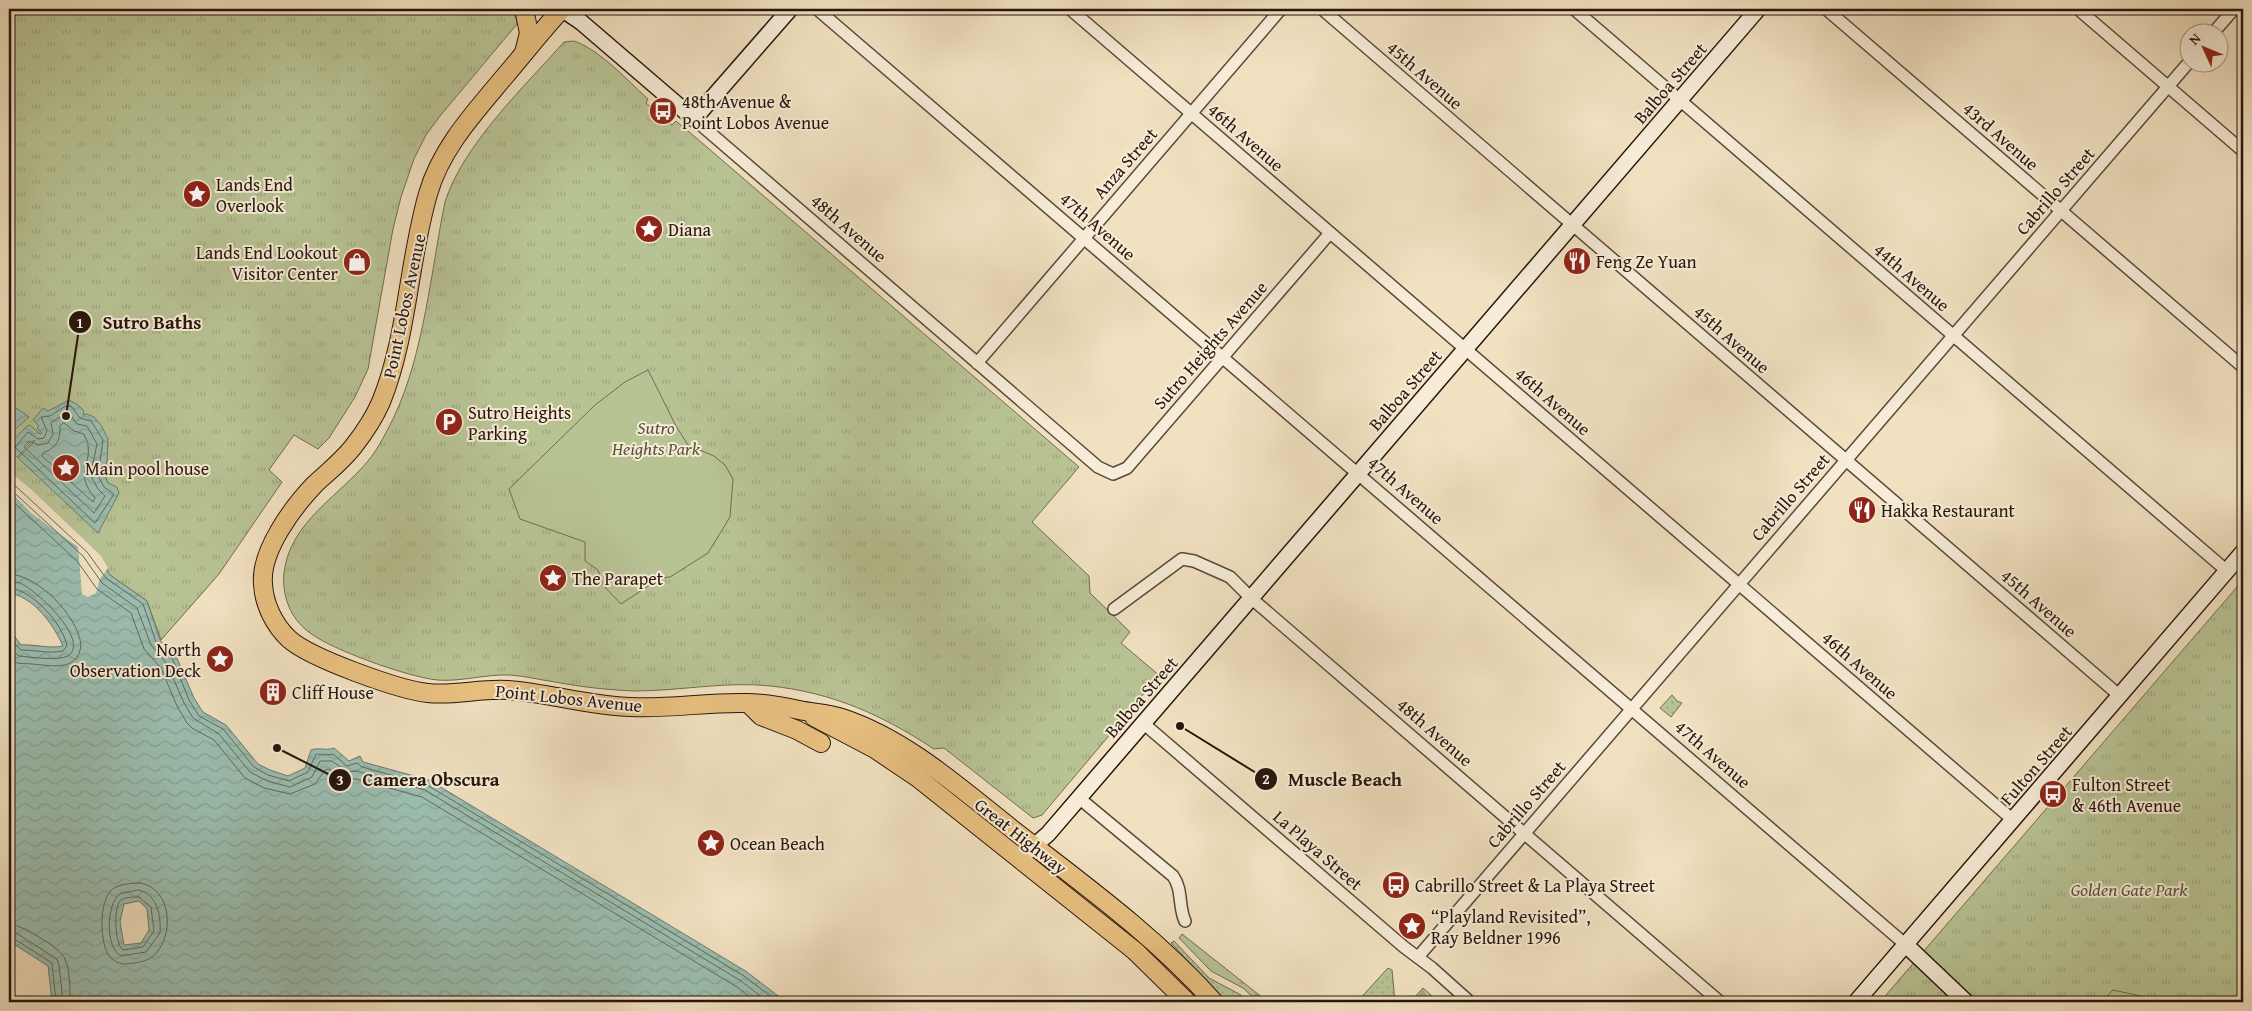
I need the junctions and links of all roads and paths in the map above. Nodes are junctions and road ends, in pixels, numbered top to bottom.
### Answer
1 (524, 9) edge
2 (563, 9) edge
3 (790, 9) edge
4 (817, 9) edge
5 (1070, 9) edge
6 (1281, 9) edge
7 (1322, 9) edge
8 (1574, 9) edge
9 (1758, 9) edge
10 (1826, 9) edge
11 (2078, 9) edge
12 (2234, 9) edge
13 (2223, 22) edge
14 (524, 54) junction
15 (2180, 72) edge
16 (2168, 86) junction
17 (1680, 100) junction
18 (1191, 113) junction
19 (694, 119) junction
20 (2243, 151) edge
21 (2061, 210) junction
22 (1572, 224) junction
23 (1330, 233) junction
24 (1084, 238) junction
25 (1953, 335) junction
26 (1465, 349) junction
27 (1223, 357) junction
28 (977, 363) junction
29 (2243, 367) edge
30 (1846, 460) junction
31 (1113, 474) joint
32 (1358, 474) junction
33 (2243, 552) edge
34 (2227, 571) junction
35 (1739, 584) junction
36 (1251, 598) junction
37 (1114, 609) dead end
38 (2120, 696) junction
39 (748, 703) junction
40 (1632, 709) junction
41 (802, 711) junction
42 (1143, 723) junction
43 (821, 743) dead end
44 (1079, 798) junction
45 (2013, 820) junction
46 (1524, 834) junction
47 (1033, 845) junction
48 (1019, 859) junction
49 (1185, 921) dead end
50 (1906, 945) junction
51 (1418, 957) junction
52 (1187, 1002) edge
53 (1214, 1002) edge
54 (1470, 1002) edge
55 (1720, 1002) edge
56 (1856, 1002) edge
57 (1966, 1002) edge

1 - 14 main road
2 - 14 main road, Point Lobos Avenue
2 - 19 street, 48th Avenue
3 - 19 street
4 - 24 street, 47th Avenue
5 - 18 street, 46th Avenue
6 - 18 street, Anza Street
7 - 22 street, 45th Avenue
8 - 17 street, 44th Avenue
9 - 17 street, Balboa Street
10 - 21 street, 43rd Avenue
11 - 16 street
12 - 13 street
14 - 39 main road, Point Lobos Avenue
15 - 16 street, Cabrillo Street
16 - 20 street
16 - 21 street, Cabrillo Street
17 - 22 street, Balboa Street
17 - 25 street, 44th Avenue
18 - 23 street, 46th Avenue
18 - 24 street, Anza Street
19 - 28 street, 48th Avenue
21 - 25 street, Cabrillo Street
21 - 29 street, 43rd Avenue
22 - 26 street, Balboa Street
22 - 30 street, 45th Avenue
23 - 26 street, 46th Avenue
23 - 27 street, Sutro Heights Avenue
24 - 27 street, 47th Avenue
24 - 28 street, Anza Street
25 - 30 street, Cabrillo Street
25 - 34 street, 44th Avenue
26 - 32 street, Balboa Street
26 - 35 street, 46th Avenue
27 - 31 street, Sutro Heights Avenue
27 - 32 street, 47th Avenue
28 - 31 street, 48th Avenue
30 - 35 street, Cabrillo Street
30 - 38 street, 45th Avenue
32 - 36 street, Balboa Street
32 - 40 street, 47th Avenue
33 - 34 street, Fulton Street
34 - 38 street, Fulton Street
35 - 40 street, Cabrillo Street
35 - 45 street, 46th Avenue
36 - 37 street, 48th Avenue
36 - 42 street, Balboa Street
36 - 46 street, 48th Avenue
38 - 45 street, Fulton Street
39 - 41 main road, Great Highway
39 - 43 main road
40 - 46 street, Cabrillo Street
40 - 50 street, 47th Avenue
41 - 47 main road, Great Highway
41 - 48 main road, Great Highway
42 - 44 street, Balboa Street
42 - 51 street, La Playa Street
44 - 47 street, Balboa Street
44 - 49 street
45 - 50 street, Fulton Street
46 - 51 street, Cabrillo Street
46 - 55 street, 48th Avenue
47 - 48 street, Balboa Street
47 - 53 main road, Great Highway
48 - 52 main road, Great Highway
50 - 56 street, Fulton Street
50 - 57 street, 47th Avenue
51 - 54 street, La Playa Street

